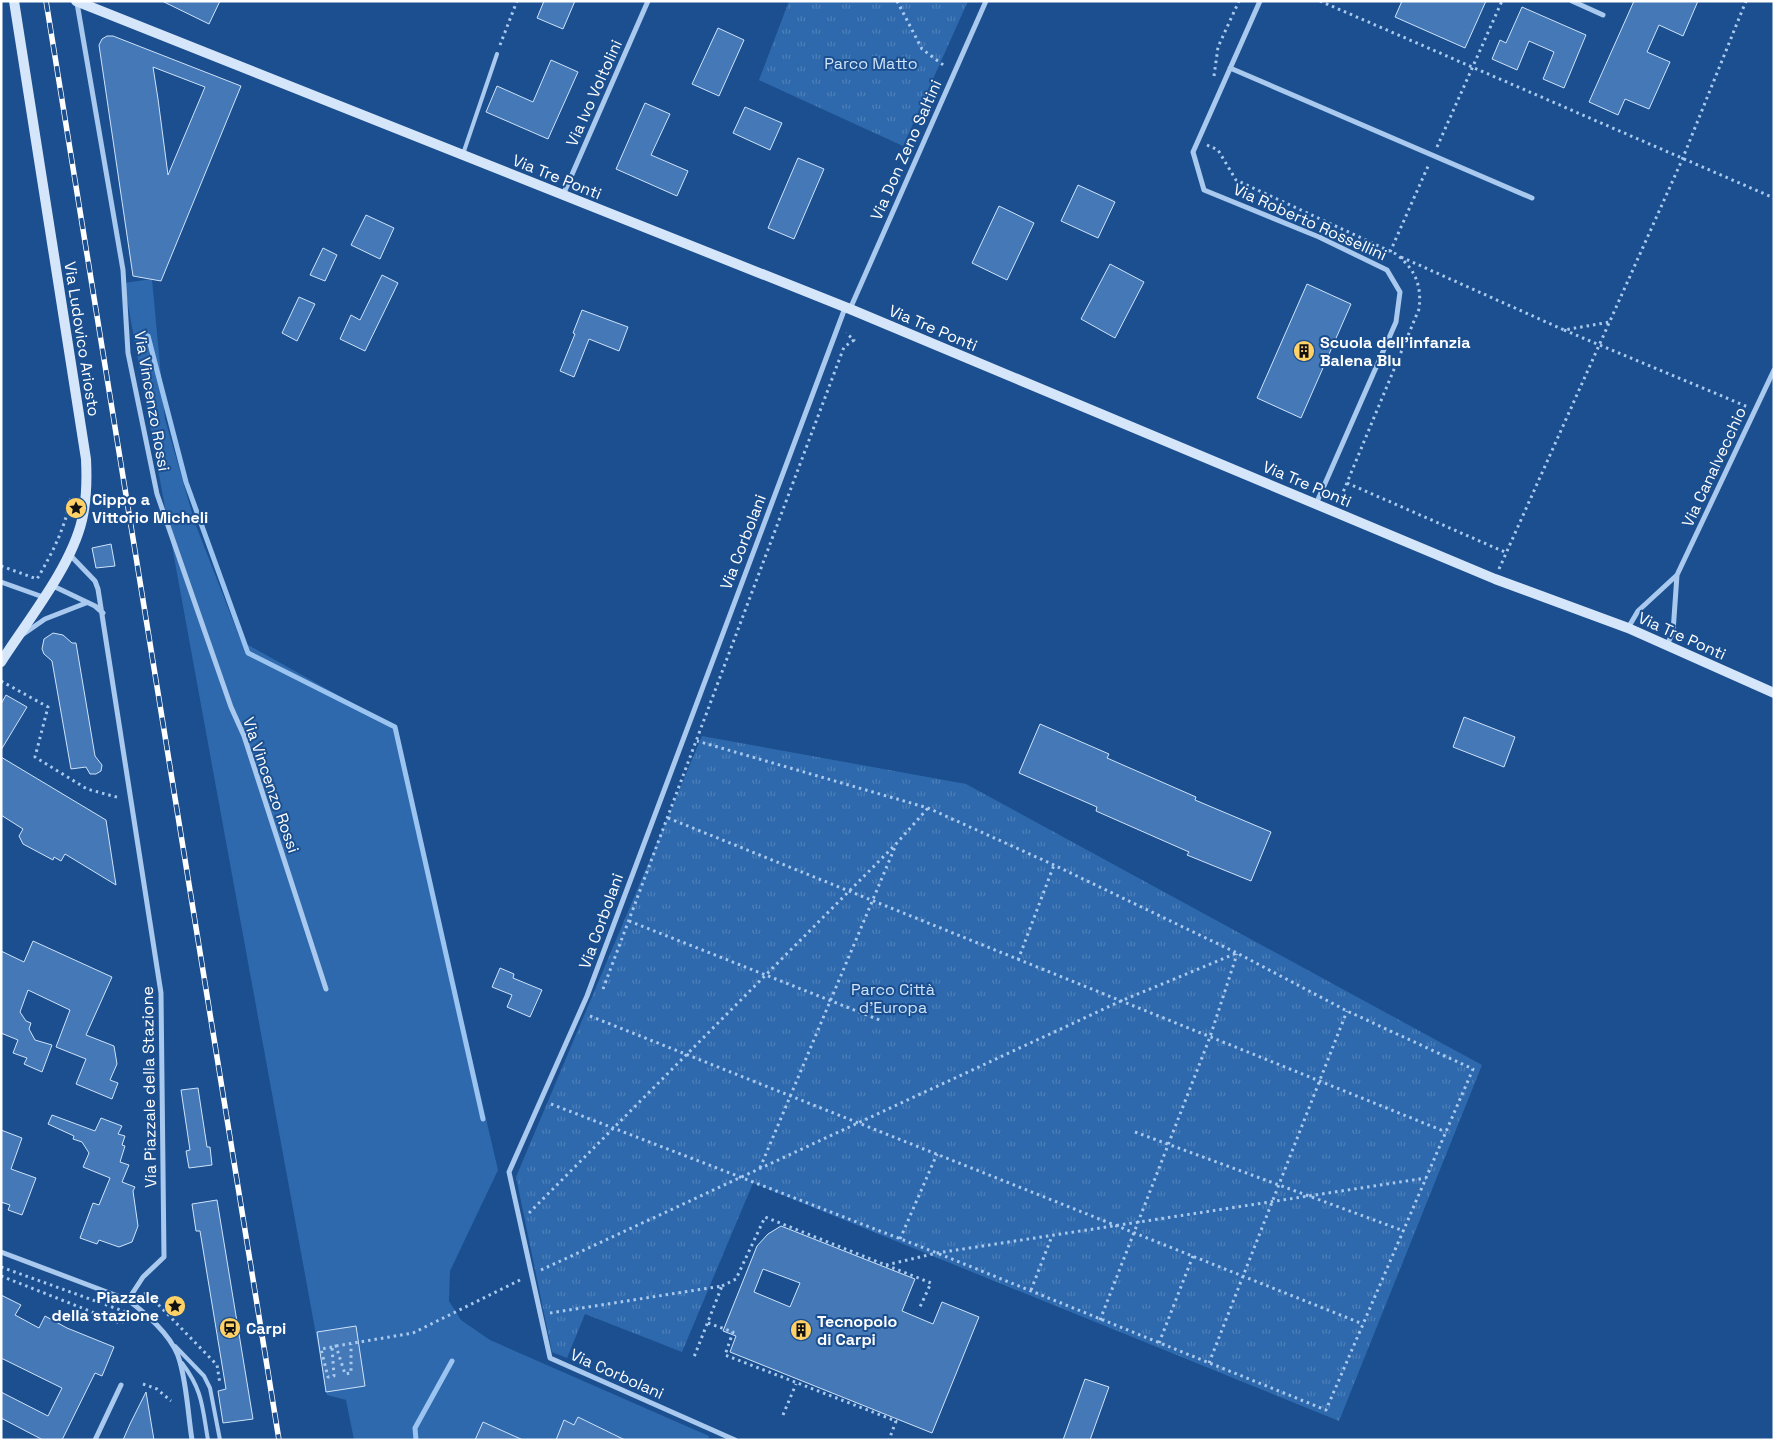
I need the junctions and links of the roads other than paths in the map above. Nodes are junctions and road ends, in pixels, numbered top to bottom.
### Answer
1 (14, 1) edge
2 (648, 1) edge
3 (986, 1) edge
4 (1260, 1) edge
5 (1572, 1) edge
6 (77, 2) edge
7 (1603, 15) dead end
8 (497, 54) road end
9 (1230, 68) junction
10 (462, 156) junction
11 (563, 196) junction
12 (1532, 198) dead end
13 (847, 308) junction
14 (1774, 370) edge
15 (1316, 504) junction
16 (70, 555) junction
17 (1677, 575) junction
18 (1, 582) edge
19 (51, 585) junction
20 (43, 597) junction
21 (86, 603) junction
22 (103, 614) junction
23 (1628, 628) junction
24 (16, 639) junction
25 (1667, 645) junction
26 (1, 662) edge
27 (1774, 693) edge
28 (326, 990) dead end
29 (1, 1252) edge
30 (128, 1300) junction
31 (170, 1341) junction
32 (180, 1361) junction
33 (121, 1385) dead end
34 (95, 1440) edge
35 (192, 1440) edge
36 (208, 1440) edge
37 (220, 1440) edge
38 (735, 1440) edge

1 - 16 street, Via Ludovico Ariosto
2 - 11 street, Via Ivo Voltolini
3 - 13 street, Via Don Zeno Saltini
4 - 9 street, Via Roberto Rossellini
5 - 7 street
6 - 10 street, Via Tre Ponti
6 - 28 street, Via Vincenzo Rossi
8 - 10 lane
9 - 12 street
9 - 15 street, Via Roberto Rossellini
10 - 11 street, Via Tre Ponti
11 - 13 street, Via Tre Ponti
13 - 15 street, Via Tre Ponti
13 - 38 street, Via Corbolani
14 - 17 street, Via Canalvecchio
15 - 23 street, Via Tre Ponti
16 - 19 street, Via Ludovico Ariosto
16 - 22 street, Via Piazzale della Stazione
17 - 23 street, Via Canalvecchio
17 - 25 street, Via Canalvecchio
18 - 20 street
19 - 20 street, Via Ludovico Ariosto
19 - 21 street
20 - 24 street, Via Ludovico Ariosto
21 - 22 street
21 - 24 street
22 - 30 street, Via Piazzale della Stazione
23 - 25 street, Via Tre Ponti
24 - 26 street, Via Ludovico Ariosto
25 - 27 street, Via Tre Ponti
29 - 30 street
30 - 31 street
31 - 32 street
31 - 37 lane
32 - 35 street
32 - 36 lane
33 - 34 street

